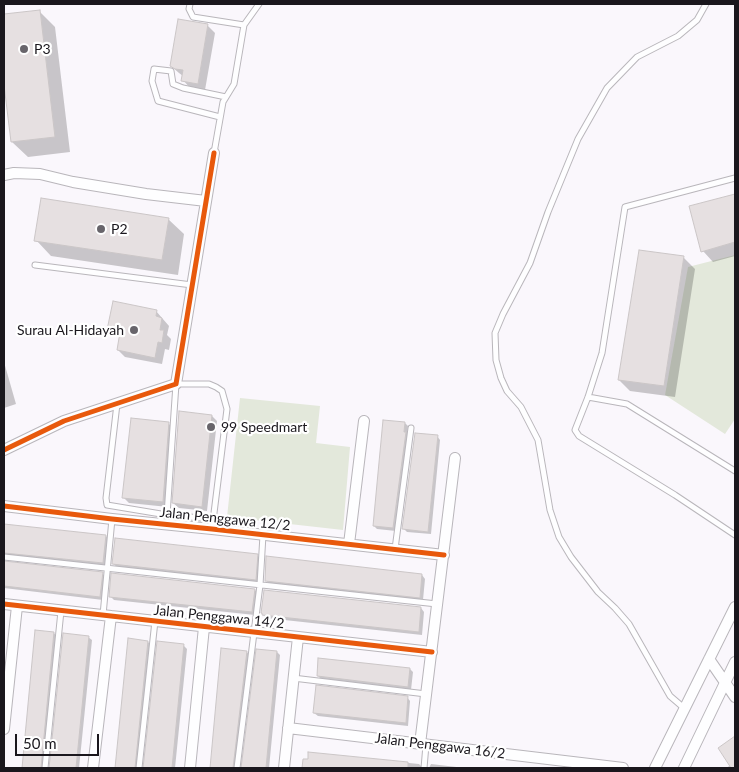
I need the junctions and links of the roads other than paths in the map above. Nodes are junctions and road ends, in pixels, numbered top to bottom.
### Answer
1 (190, 4) edge
2 (259, 4) edge
3 (706, 4) edge
4 (244, 25) junction
5 (226, 97) junction
6 (220, 117) junction
7 (214, 153) joint
8 (4, 175) edge
9 (735, 178) edge
10 (206, 201) junction
11 (35, 265) dead end
12 (192, 285) junction
13 (176, 384) junction
14 (588, 397) junction
15 (117, 404) junction
16 (364, 421) dead end
17 (411, 428) dead end
18 (4, 450) edge
19 (456, 458) dead end
20 (735, 470) edge
21 (4, 506) edge
22 (167, 515) junction
23 (112, 519) junction
24 (213, 524) junction
25 (263, 534) junction
26 (735, 536) edge
27 (349, 544) junction
28 (395, 549) junction
29 (444, 555) junction
30 (4, 557) edge
31 (107, 568) junction
32 (260, 585) junction
33 (4, 604) edge
34 (437, 604) junction
35 (17, 606) junction
36 (735, 607) edge
37 (62, 611) junction
38 (107, 616) junction
39 (155, 621) junction
40 (204, 627) junction
41 (254, 632) junction
42 (298, 637) junction
43 (432, 652) junction
44 (709, 658) junction
45 (735, 662) edge
46 (293, 678) junction
47 (725, 682) junction
48 (427, 694) junction
49 (735, 697) edge
50 (685, 709) junction
51 (288, 728) junction
52 (4, 729) edge
53 (423, 744) junction
54 (45, 768) edge
55 (93, 768) edge
56 (139, 768) edge
57 (190, 768) edge
58 (237, 768) edge
59 (284, 768) edge
60 (424, 768) edge
61 (622, 768) edge
62 (655, 768) edge
63 (684, 768) edge

1 - 4 lane
2 - 4 lane
3 - 50 lane
4 - 5 lane
5 - 6 lane
5 - 6 lane
6 - 7 lane
7 - 10 street
8 - 10 street
9 - 14 lane
10 - 12 street
11 - 12 lane
12 - 13 street
13 - 15 street
13 - 22 lane
13 - 24 lane
14 - 20 lane
14 - 26 lane
15 - 18 street
15 - 22 lane
16 - 27 street
17 - 28 lane
19 - 29 street
21 - 23 street, Jalan Penggawa 12/2
22 - 24 lane
23 - 24 street, Jalan Penggawa 12/2
23 - 31 lane
24 - 25 street, Jalan Penggawa 12/2
25 - 27 street, Jalan Penggawa 12/2
25 - 32 lane
27 - 28 street, Jalan Penggawa 12/2
28 - 29 street, Jalan Penggawa 12/2
29 - 34 street
30 - 31 lane
31 - 32 lane
31 - 38 lane
32 - 34 lane
32 - 41 lane
33 - 35 street, Jalan Penggawa 14/2
34 - 43 street
35 - 37 street, Jalan Penggawa 14/2
35 - 52 street
36 - 44 street
37 - 38 street, Jalan Penggawa 14/2
37 - 54 lane
38 - 39 street, Jalan Penggawa 14/2
38 - 55 street
39 - 40 street, Jalan Penggawa 14/2
39 - 56 lane
40 - 41 street, Jalan Penggawa 14/2
40 - 57 street
41 - 42 street, Jalan Penggawa 14/2
41 - 58 lane
42 - 43 street, Jalan Penggawa 14/2
42 - 46 street
43 - 48 street
44 - 47 street
44 - 50 street
45 - 47 street
46 - 48 lane
46 - 51 street
47 - 49 street
47 - 63 street
48 - 53 street
50 - 62 street
51 - 53 street, Jalan Penggawa 16/2
51 - 59 street
53 - 60 lane
53 - 61 street, Jalan Penggawa 16/2

